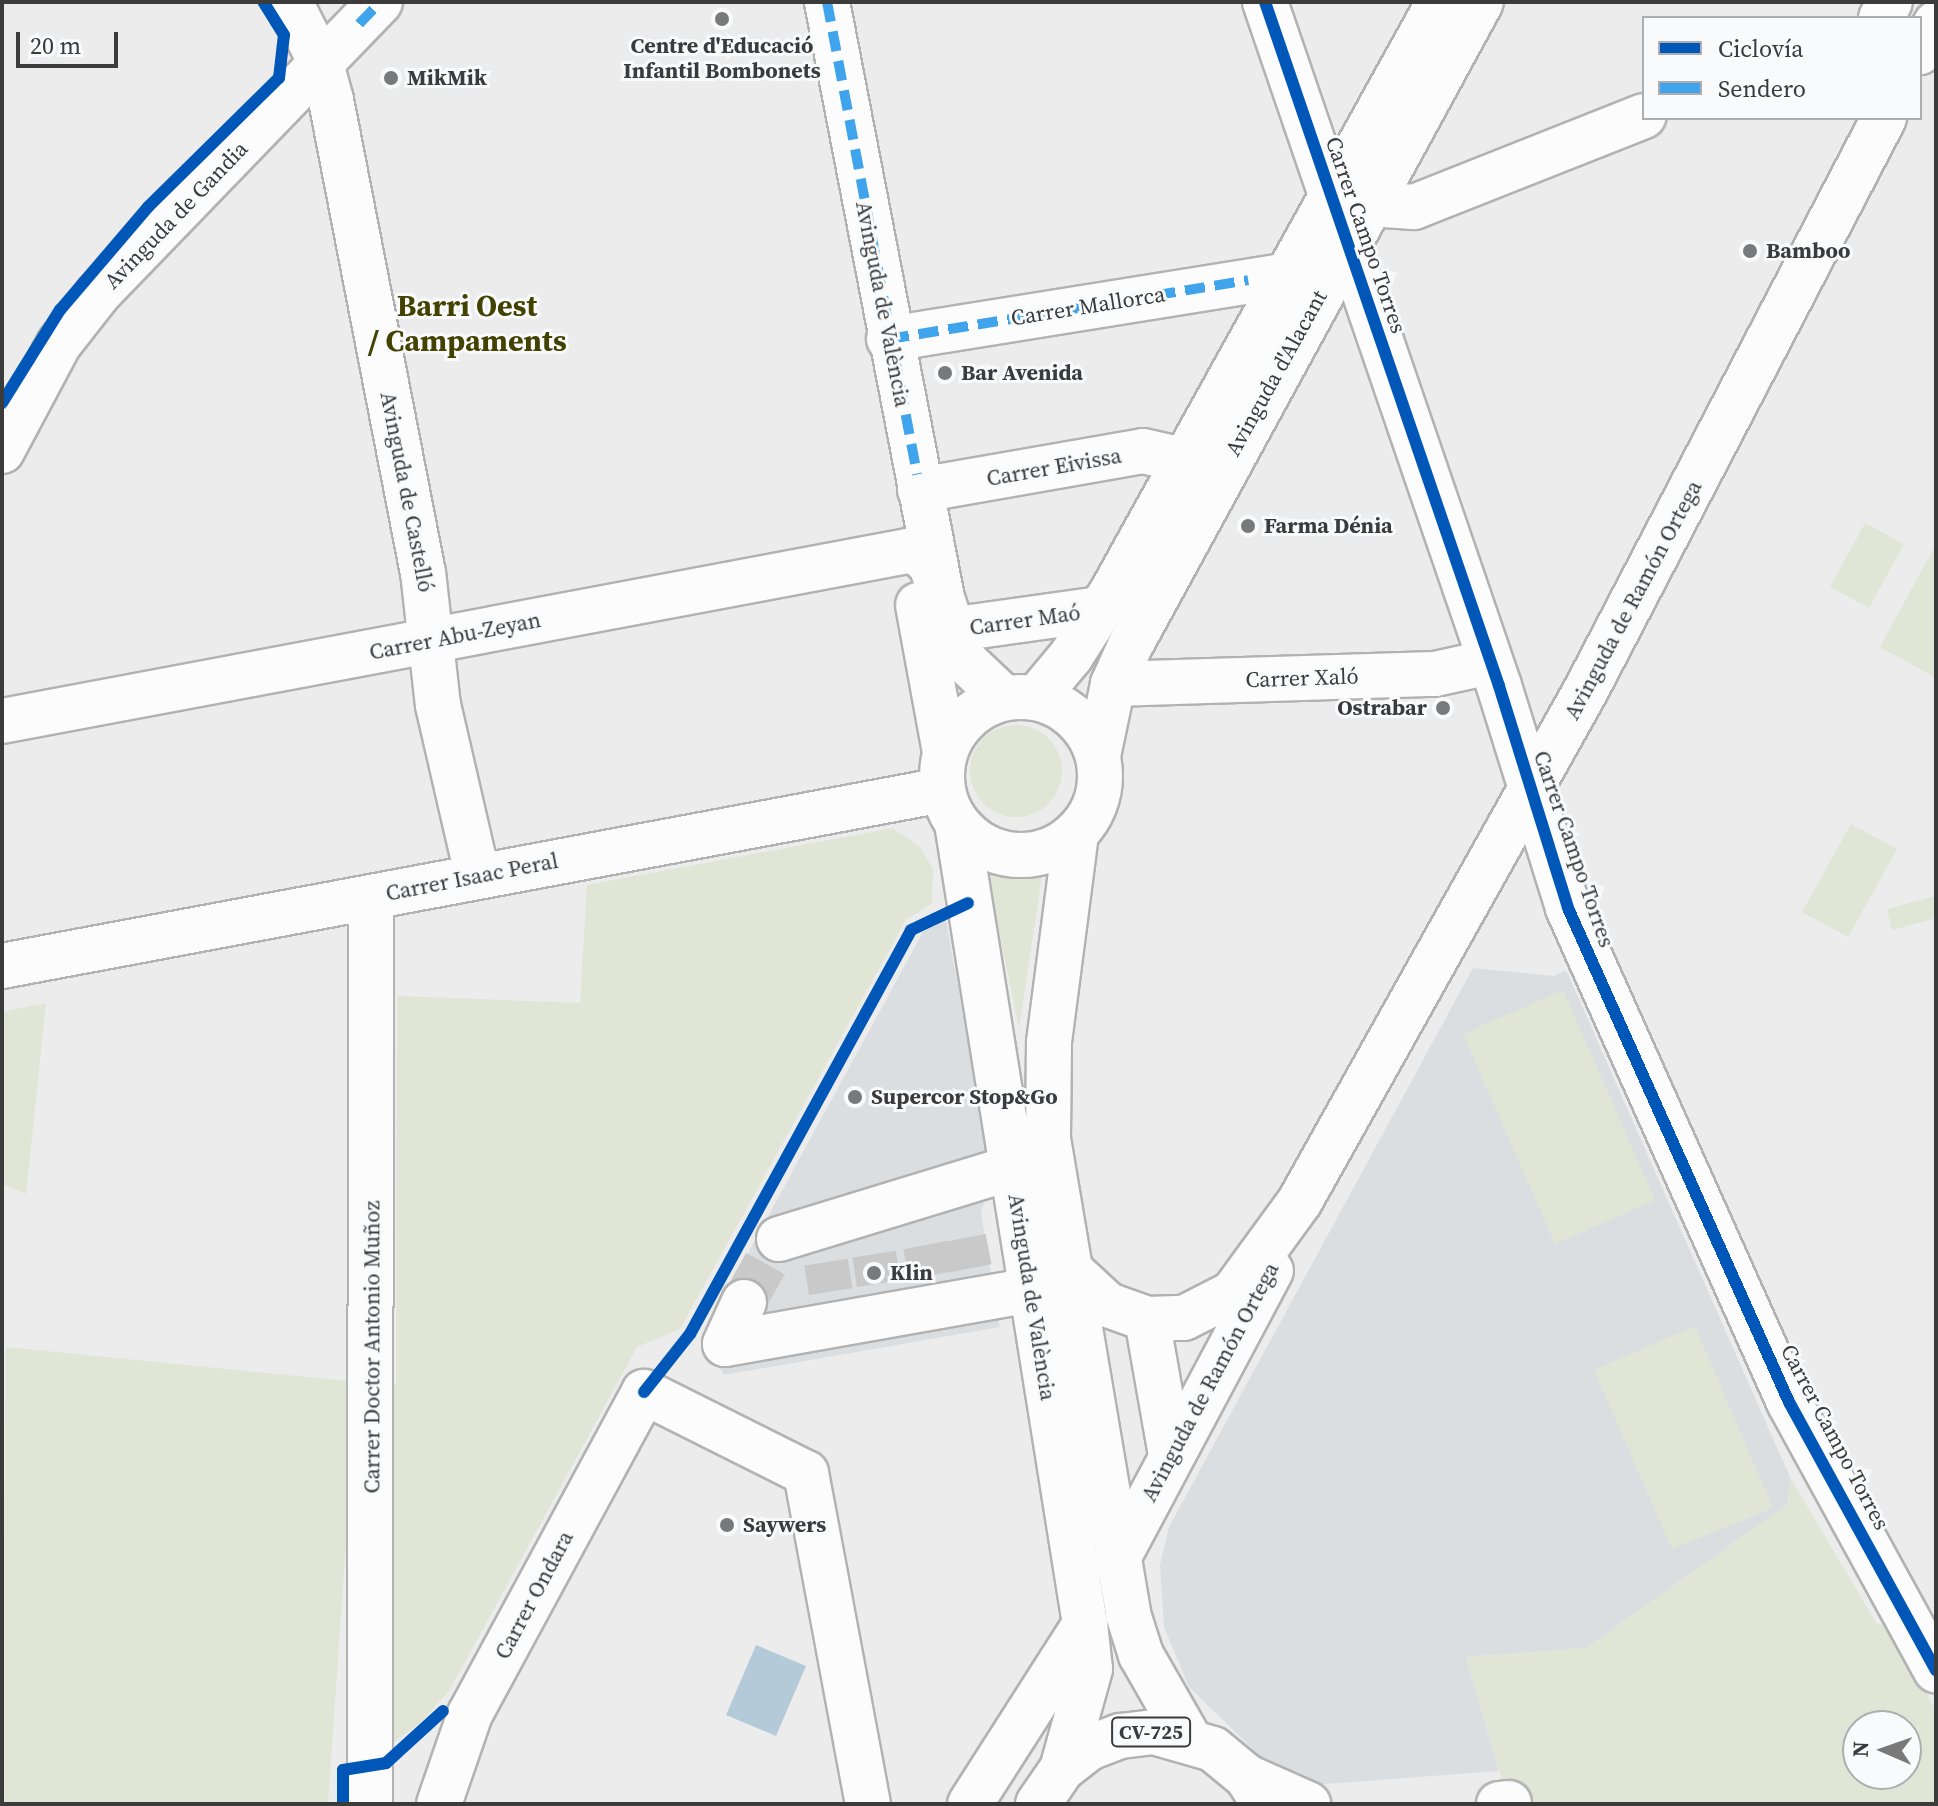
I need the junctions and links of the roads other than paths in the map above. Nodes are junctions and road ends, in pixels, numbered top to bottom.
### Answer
1 (290, 2) edge
2 (380, 2) edge
3 (827, 2) edge
4 (1265, 2) edge
5 (1439, 2) edge
6 (1481, 2) edge
7 (1931, 2) edge
8 (1936, 5) edge
9 (1936, 23) edge
10 (1922, 48) edge
11 (321, 63) junction
12 (1642, 117) edge
13 (1883, 120) edge
14 (1350, 214) junction
15 (1288, 275) junction
16 (889, 339) junction
17 (15, 391) edge
18 (2, 451) edge
19 (1187, 461) junction
20 (920, 490) junction
21 (908, 551) junction
22 (1100, 609) junction
23 (947, 618) junction
24 (432, 640) junction
25 (1490, 662) junction
26 (1113, 684) junction
27 (1020, 698) junction
28 (2, 721) edge
29 (1098, 756) junction
30 (948, 788) junction
31 (1531, 788) junction
32 (1076, 834) junction
33 (477, 874) junction
34 (371, 897) junction
35 (2, 966) edge
36 (1002, 1174) junction
37 (1300, 1201) junction
38 (791, 1244) tunnel mouth
39 (1071, 1271) junction
40 (1030, 1290) junction
41 (758, 1315) dead end
42 (1147, 1319) junction
43 (1171, 1455) junction
44 (1116, 1562) junction
45 (1085, 1624) junction
46 (1936, 1670) edge
47 (1188, 1737) junction
48 (1062, 1769) junction
49 (1255, 1790) edge
50 (375, 1802) edge
51 (1509, 1803) edge
52 (439, 1804) edge
53 (868, 1804) edge
54 (970, 1804) edge
55 (1038, 1804) edge
56 (1308, 1804) edge
57 (1499, 1804) edge

1 - 11 street, Avinguda de Castelló
2 - 11 street, Avinguda de Gandia
3 - 16 street, Avinguda de València
4 - 14 street, Carrer Campo Torres
5 - 14 street, Avinguda d'Alacant
6 - 14 street, Avinguda d'Alacant
7 - 8 street
9 - 10 street
11 - 17 street, Avinguda de Gandia
11 - 24 street, Avinguda de Castelló
12 - 14 street
13 - 31 street, Avinguda de Ramón Ortega
14 - 15 street, Avinguda d'Alacant
14 - 25 street, Carrer Campo Torres
14 - 26 street, Avinguda d'Alacant
15 - 16 street, Carrer Mallorca
15 - 19 street, Avinguda d'Alacant
16 - 20 street, Avinguda de València
17 - 18 street, Avinguda de Gandia
19 - 20 street, Carrer Eivissa
19 - 22 street, Avinguda d'Alacant
20 - 23 street, Avinguda de València
21 - 23 street, Avinguda de València
21 - 24 street, Carrer Abu-Zeyan
21 - 30 street, Avinguda de València
22 - 23 street, Carrer Maó
22 - 27 street, Avinguda d'Alacant
23 - 27 street, Avinguda de València
24 - 28 street, Carrer Abu-Zeyan
24 - 33 street, Avinguda de Castelló
25 - 26 street, Carrer Xaló
25 - 31 street, Carrer Campo Torres
26 - 29 street, Avinguda d'Alacant
27 - 29 street
27 - 30 street
29 - 32 street
30 - 32 street
30 - 33 street, Carrer Isaac Peral
30 - 36 street, Avinguda de València
31 - 37 street, Avinguda de Ramón Ortega
31 - 46 street, Carrer Campo Torres
32 - 39 street, Avinguda de València
33 - 34 street, Carrer Isaac Peral
34 - 35 street, Carrer Isaac Peral
34 - 50 street, Carrer Doctor Antonio Muñoz
36 - 38 street
36 - 40 street, Avinguda de València
37 - 42 street, Avinguda de Ramón Ortega
37 - 43 street, Avinguda de Ramón Ortega
39 - 42 street, Avinguda de Ramón Ortega
39 - 44 street, Avinguda de València
40 - 41 street
40 - 45 street, Avinguda de València
42 - 43 street
43 - 44 street, Avinguda de Ramón Ortega
44 - 47 street, Avinguda de València
45 - 48 street, Avinguda de València
45 - 54 street
47 - 48 street, CV-725
47 - 49 street, CV-725
48 - 55 street, CV-725
49 - 56 street
51 - 57 street
52 - 53 street, Carrer Ondara

